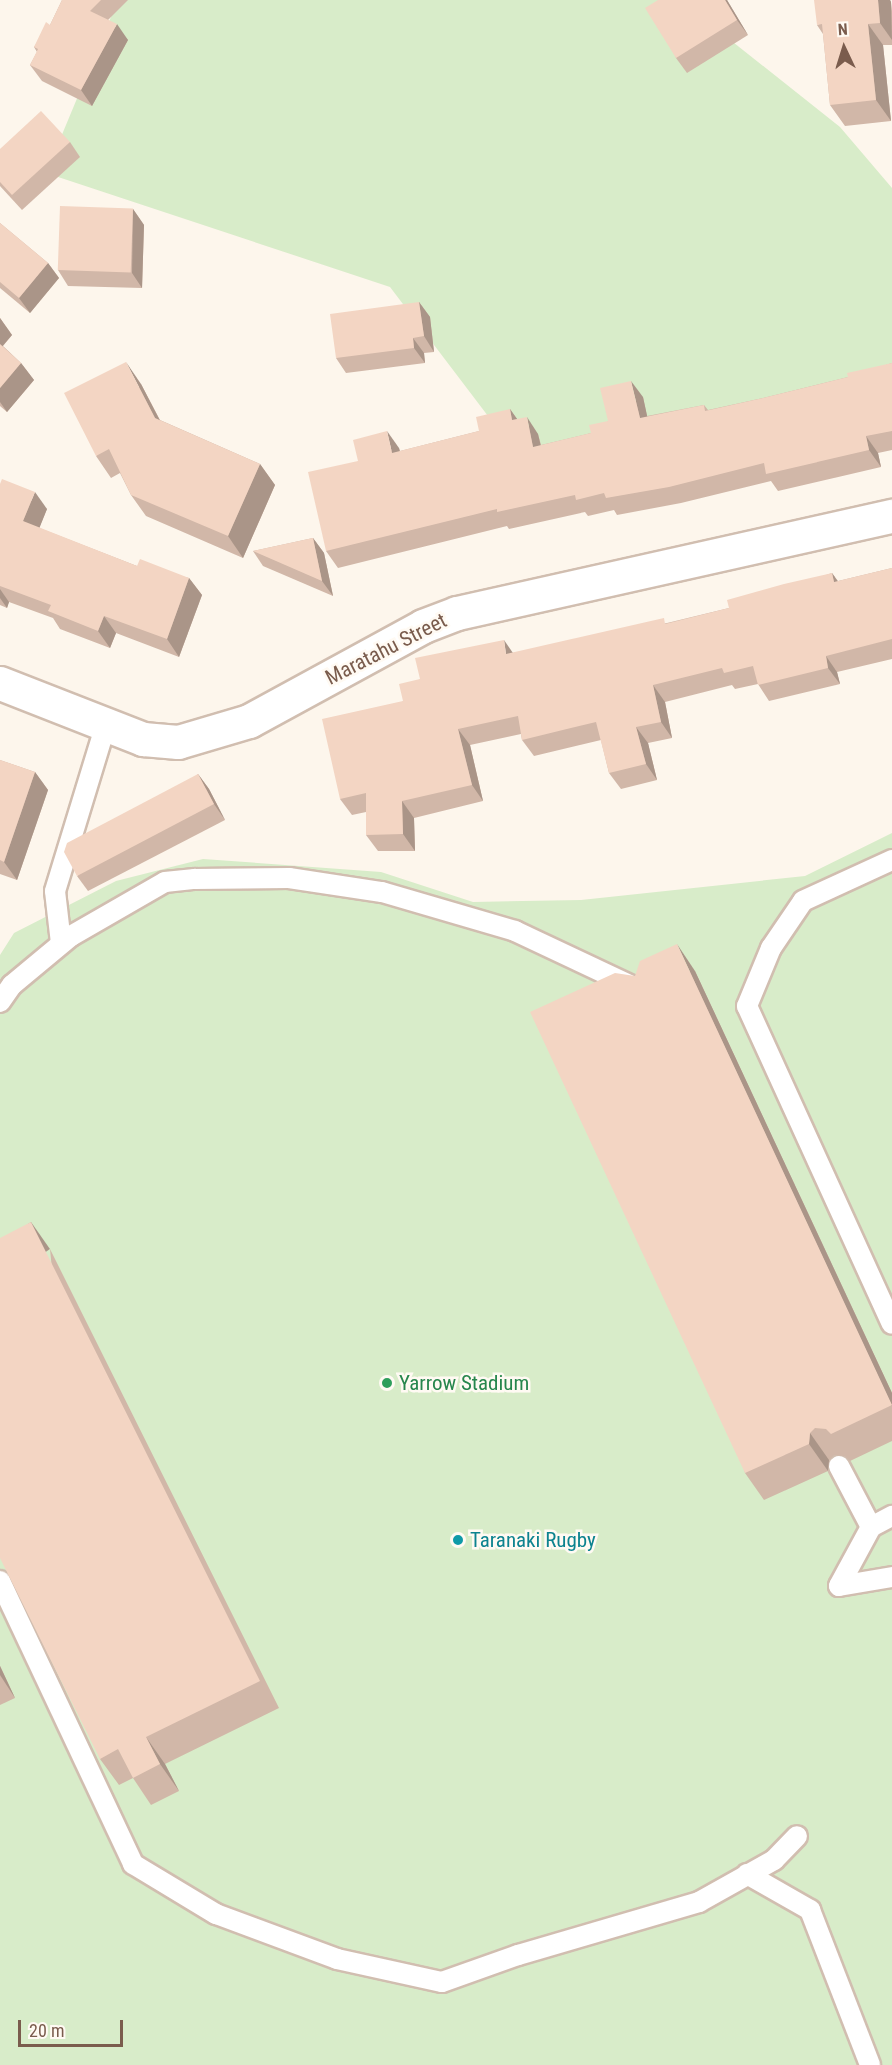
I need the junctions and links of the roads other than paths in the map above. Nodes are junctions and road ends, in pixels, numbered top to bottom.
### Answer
1 (892, 516) edge
2 (0, 683) edge
3 (106, 724) junction
4 (892, 860) edge
5 (61, 943) junction
6 (648, 993) edge
7 (0, 1002) edge
8 (892, 1324) edge
9 (839, 1466) dead end
10 (892, 1516) edge
11 (871, 1527) junction
12 (892, 1577) edge
13 (0, 1581) edge
14 (797, 1836) dead end
15 (747, 1874) junction
16 (870, 2065) edge

1 - 3 street, Maratahu Street
2 - 3 street, Maratahu Street
3 - 5 lane
4 - 8 lane
5 - 6 lane
5 - 7 lane
9 - 11 lane
10 - 11 lane
11 - 12 lane
13 - 15 lane
14 - 15 lane
15 - 16 lane

